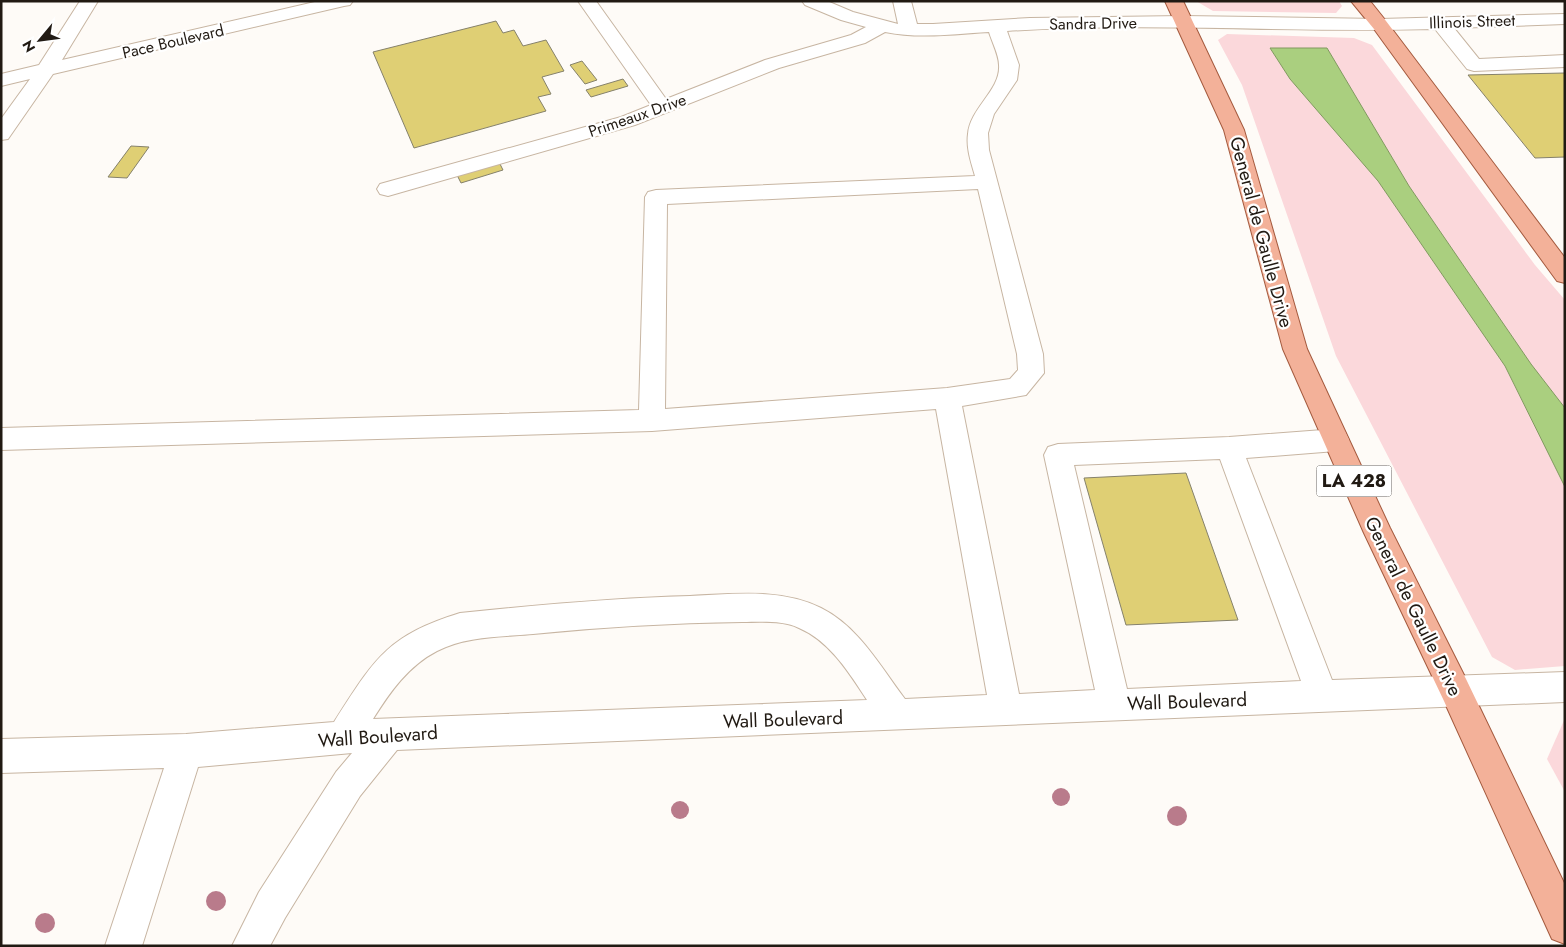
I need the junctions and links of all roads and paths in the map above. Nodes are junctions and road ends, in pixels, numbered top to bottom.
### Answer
1 (89, 1) edge
2 (344, 1) edge
3 (587, 1) edge
4 (811, 1) edge
5 (902, 1) edge
6 (1360, 1) edge
7 (1179, 11) edge
8 (1565, 19) edge
9 (1439, 22) junction
10 (1380, 25) junction
11 (882, 26) junction
12 (996, 26) junction
13 (908, 29) junction
14 (1565, 60) edge
15 (46, 70) junction
16 (1, 80) edge
17 (663, 108) junction
18 (1, 134) edge
19 (987, 182) junction
20 (388, 189) dead end
21 (1565, 275) edge
22 (947, 398) junction
23 (652, 420) junction
24 (1, 439) edge
25 (1336, 440) junction
26 (1229, 448) junction
27 (1565, 687) edge
28 (1455, 690) junction
29 (1322, 696) junction
30 (1114, 704) junction
31 (1006, 710) junction
32 (897, 715) junction
33 (389, 734) junction
34 (343, 738) junction
35 (186, 751) junction
36 (1, 756) edge
37 (1565, 926) edge
38 (123, 946) edge
39 (250, 946) edge

1 - 15 street
2 - 15 street, Pace Boulevard
3 - 17 street
4 - 11 street, Sandra Drive
5 - 13 street
6 - 10 main road
7 - 10 street, Sandra Drive
7 - 12 street, Sandra Drive
7 - 25 main road, General de Gaulle Drive / LA 428
8 - 9 street, Illinois Street
9 - 10 street, Illinois Street
9 - 14 street
10 - 21 main road
11 - 13 street, Sandra Drive
11 - 17 street, Primeaux Drive
12 - 13 street, Sandra Drive
12 - 19 street
15 - 16 street, Pace Boulevard
15 - 18 street
17 - 20 street, Primeaux Drive
19 - 22 street
19 - 23 street
22 - 23 street
22 - 31 street
23 - 24 street
25 - 26 street
25 - 28 main road, General de Gaulle Drive / LA 428
26 - 29 street
26 - 30 street
27 - 28 street, Wall Boulevard
28 - 29 street, Wall Boulevard
28 - 37 main road, General de Gaulle Drive / LA 428
29 - 30 street, Wall Boulevard
30 - 31 street, Wall Boulevard
31 - 32 street, Wall Boulevard
32 - 33 street, Wall Boulevard
32 - 34 street
33 - 34 street, Wall Boulevard
33 - 39 street
34 - 35 street, Wall Boulevard
35 - 36 street, Wall Boulevard
35 - 38 street

